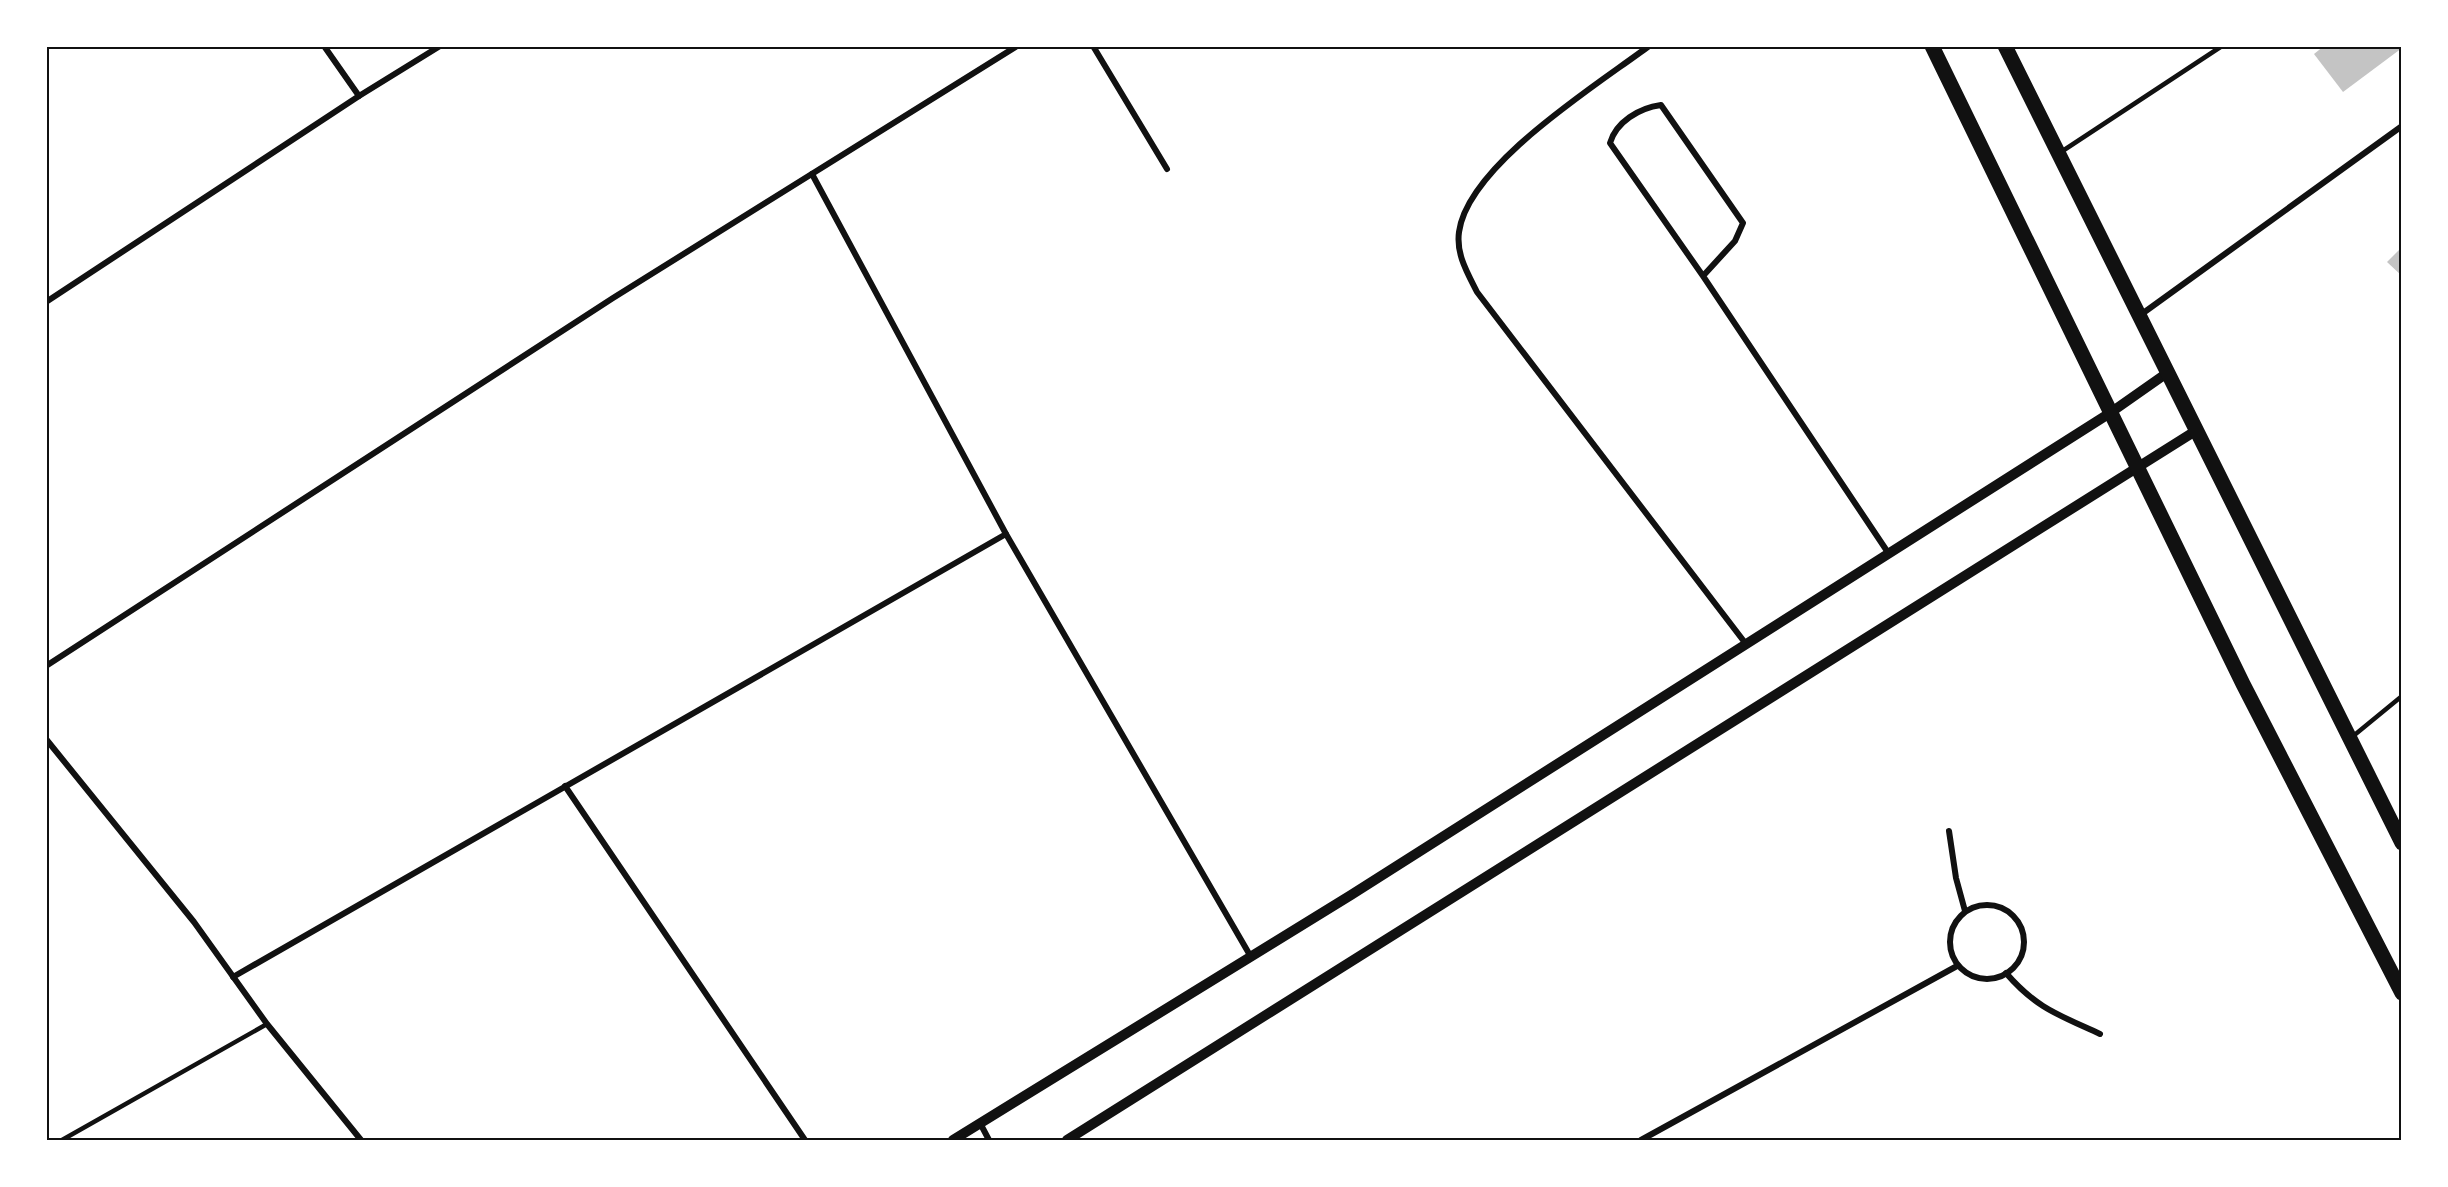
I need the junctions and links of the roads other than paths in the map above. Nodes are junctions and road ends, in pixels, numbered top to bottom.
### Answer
1 (324, 46) edge
2 (440, 46) edge
3 (1017, 46) edge
4 (1093, 46) edge
5 (1649, 46) edge
6 (1932, 46) edge
7 (2005, 46) edge
8 (2222, 46) edge
9 (359, 96) junction
10 (2402, 126) edge
11 (2058, 154) junction
12 (1167, 169) dead end
13 (812, 174) junction
14 (1703, 276) junction
15 (46, 302) edge
16 (2139, 316) junction
17 (2167, 373) junction
18 (2110, 413) junction
19 (2197, 430) junction
20 (2137, 466) junction
21 (1006, 534) junction
22 (1889, 554) junction
23 (1746, 644) junction
24 (46, 666) edge
25 (2402, 696) edge
26 (46, 739) edge
27 (2350, 739) junction
28 (565, 786) junction
29 (1949, 831) dead end
30 (2402, 843) edge
31 (1965, 911) junction
32 (1251, 957) junction
33 (1958, 966) junction
34 (2006, 974) junction
35 (233, 976) junction
36 (2402, 993) edge
37 (267, 1024) junction
38 (2100, 1034) dead end
39 (980, 1123) junction
40 (62, 1140) edge
41 (361, 1140) edge
42 (805, 1140) edge
43 (953, 1140) edge
44 (989, 1140) edge
45 (1067, 1140) edge
46 (1641, 1140) edge

1 - 9 street
2 - 9 street
3 - 13 street
4 - 12 street
5 - 23 street
6 - 18 main road
7 - 11 main road
8 - 11 lane
9 - 15 street
10 - 16 street
11 - 16 main road
13 - 21 street
13 - 24 street
14 - 14 street
14 - 22 street
16 - 17 main road
17 - 18 street
17 - 19 main road
18 - 20 main road
18 - 22 street
19 - 20 street
19 - 27 main road
20 - 36 main road
20 - 45 street
21 - 28 street
21 - 32 street
22 - 23 street
23 - 32 street
25 - 27 lane
26 - 35 street
27 - 30 main road
28 - 35 street
28 - 42 street
29 - 31 street
31 - 33 street
31 - 34 street
32 - 39 street
33 - 34 street
33 - 46 street
34 - 38 street
35 - 37 street
37 - 40 lane
37 - 41 street
39 - 43 street
39 - 44 street

